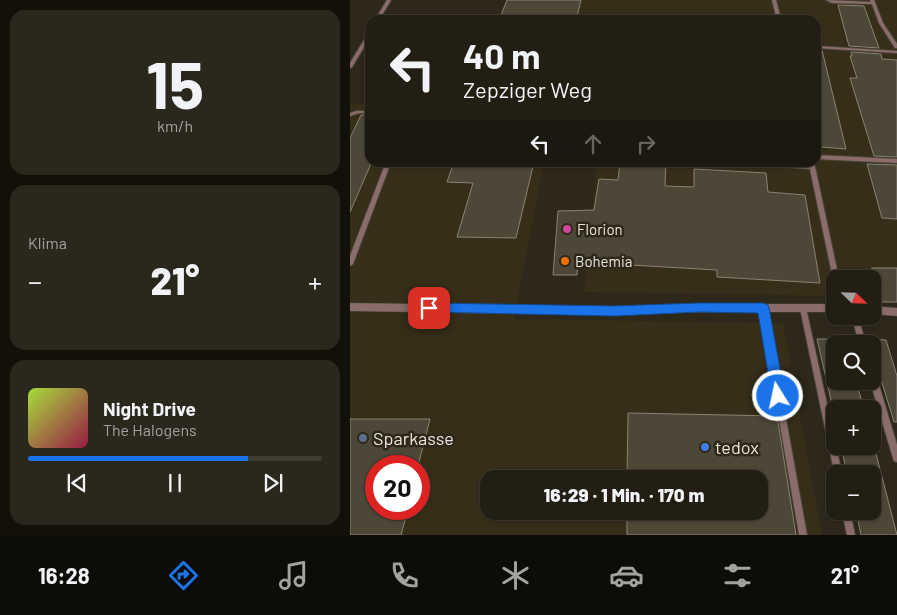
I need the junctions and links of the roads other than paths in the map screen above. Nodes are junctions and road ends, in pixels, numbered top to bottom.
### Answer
1 (389, 0) edge
2 (774, 0) edge
3 (828, 0) edge
4 (873, 1) edge
5 (380, 15) edge
6 (778, 15) edge
7 (365, 42) edge
8 (821, 47) edge
9 (897, 48) edge
10 (897, 52) edge
11 (350, 67) edge
12 (365, 112) edge
13 (350, 115) edge
14 (821, 157) edge
15 (897, 161) edge
16 (387, 167) edge
17 (811, 167) edge
18 (350, 264) edge
19 (834, 270) edge
20 (350, 307) edge
21 (763, 308) junction
22 (803, 308) junction
23 (826, 308) edge
24 (881, 311) edge
25 (897, 312) edge
26 (877, 390) edge
27 (897, 458) edge
28 (836, 465) edge
29 (848, 520) edge
30 (804, 535) edge
31 (851, 535) edge

1 - 5 lane
2 - 6 lane
3 - 4 lane
4 - 9 lane
7 - 11 lane
8 - 10 lane
12 - 13 lane
14 - 15 lane
16 - 18 lane
17 - 19 lane
20 - 21 street
21 - 22 street
21 - 30 lane
22 - 23 street
22 - 28 lane
24 - 25 street
26 - 27 lane
29 - 31 lane

